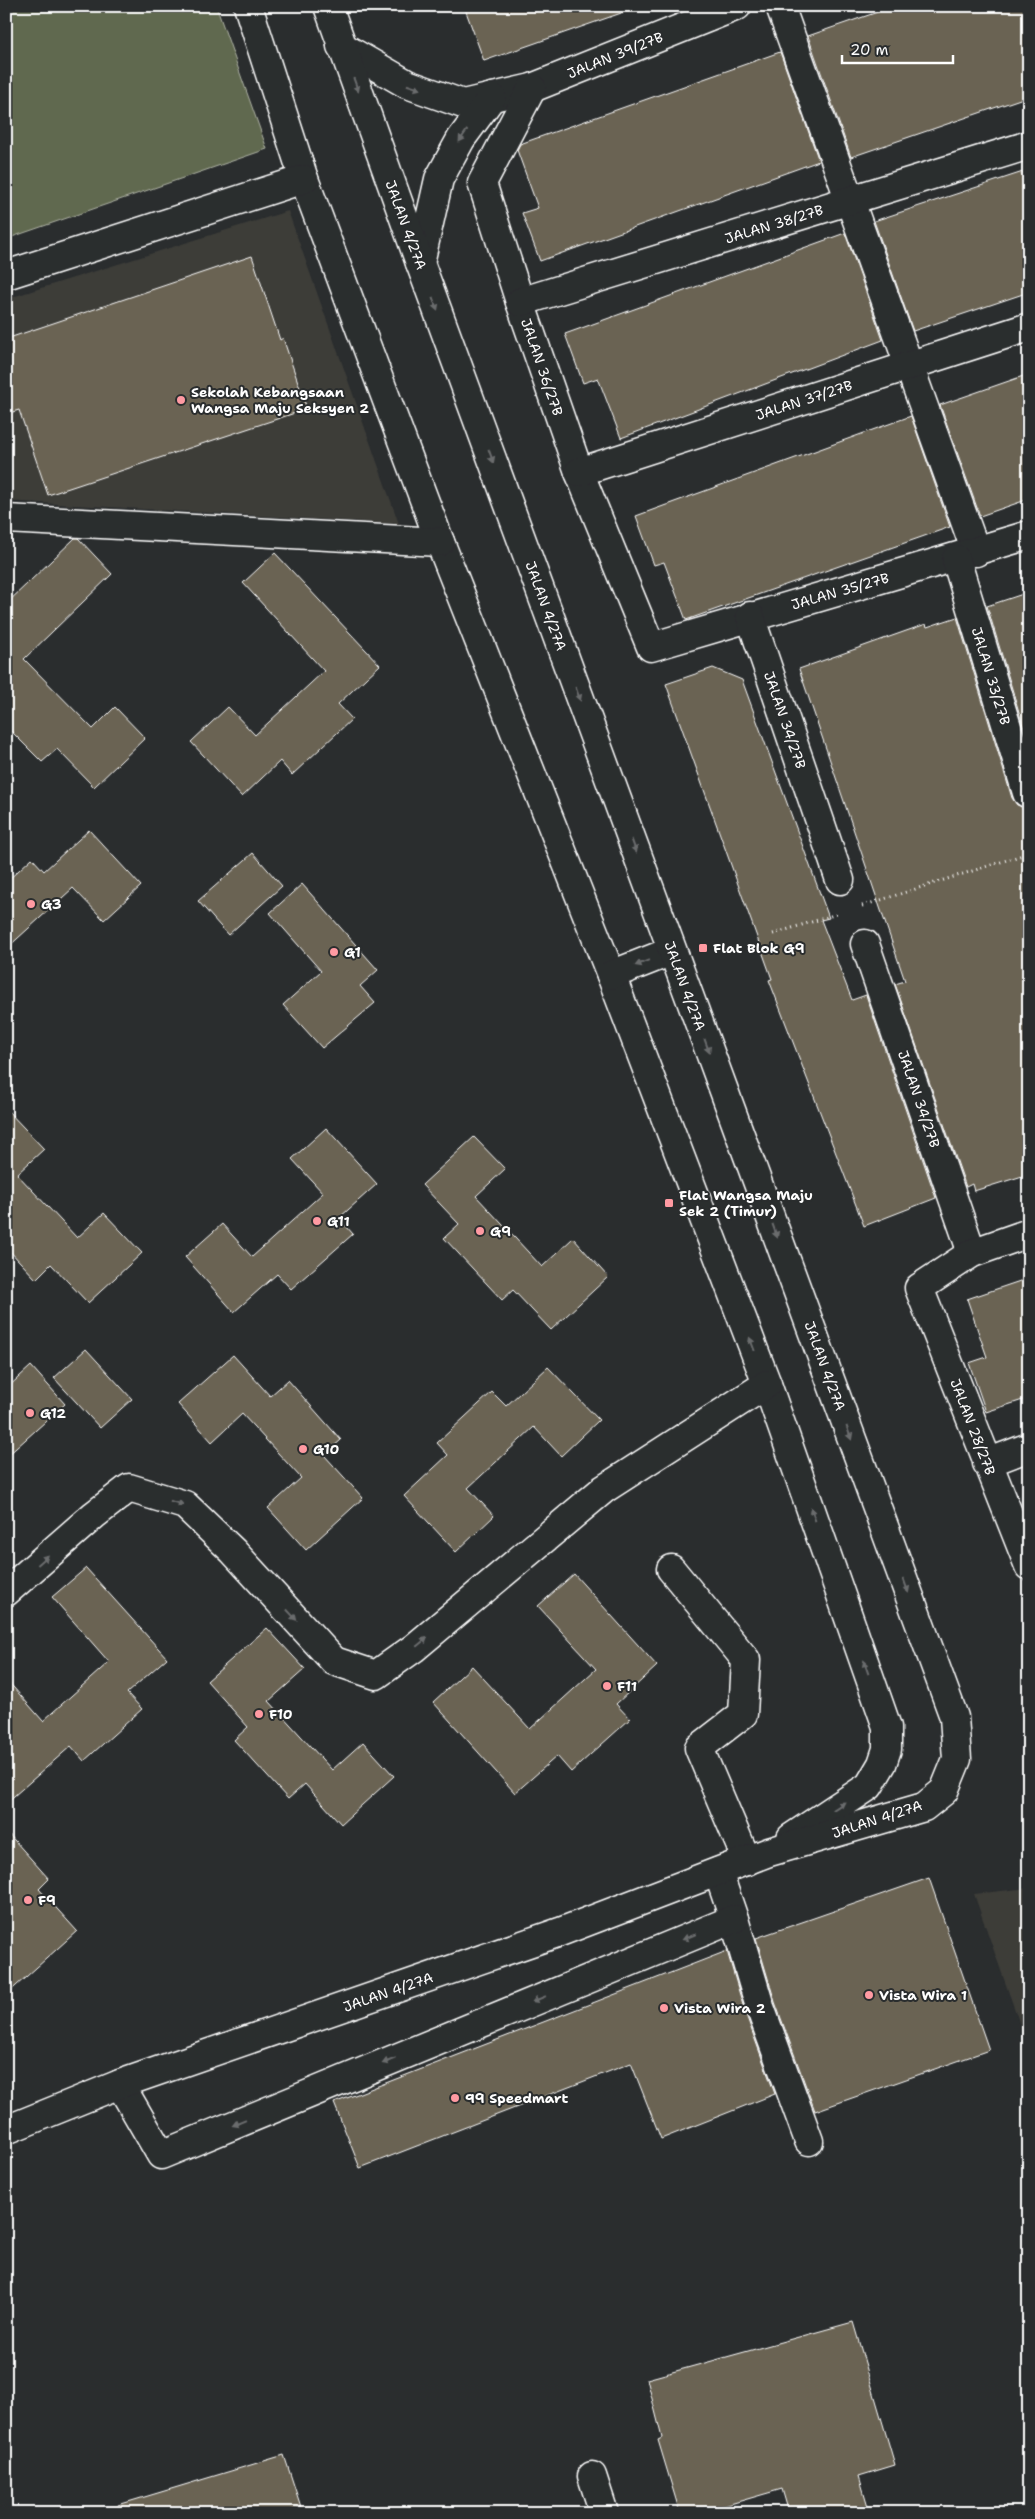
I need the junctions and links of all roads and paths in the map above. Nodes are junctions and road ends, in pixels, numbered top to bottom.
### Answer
1 (248, 6) edge
2 (328, 6) edge
3 (737, 6) edge
4 (780, 6) edge
5 (341, 46) junction
6 (532, 88) junction
7 (492, 97) junction
8 (1029, 145) edge
9 (304, 179) junction
10 (851, 200) junction
11 (420, 263) junction
12 (6, 275) edge
13 (520, 302) junction
14 (1029, 328) edge
15 (910, 366) junction
16 (578, 472) junction
17 (6, 519) edge
18 (1029, 535) edge
19 (440, 542) junction
20 (966, 555) junction
21 (750, 616) junction
22 (651, 647) joint
23 (1027, 793) dead end
24 (1029, 853) edge
25 (840, 880) dead end
26 (858, 907) dead end
27 (839, 913) dead end
28 (773, 934) dead end
29 (865, 944) dead end
30 (672, 951) junction
31 (611, 975) junction
32 (1029, 1233) edge
33 (972, 1253) junction
34 (767, 1384) junction
35 (1029, 1447) edge
36 (987, 1463) junction
37 (1029, 1566) edge
38 (671, 1569) dead end
39 (6, 1592) edge
40 (758, 1857) junction
41 (718, 1872) junction
42 (734, 1919) junction
43 (120, 2084) junction
44 (6, 2130) edge
45 (809, 2141) dead end
46 (592, 2476) dead end
47 (604, 2513) edge

1 - 9 street, JALAN 4/27A
2 - 5 street, JALAN 4/27A
3 - 6 street, JALAN 39/27B
4 - 10 street, JALAN 33/27B
5 -> 7 street, JALAN 39/27B
5 -> 11 street, JALAN 4/27A
6 - 7 street, JALAN 39/27B
6 - 13 street, JALAN 36/27B
7 -> 11 street
8 - 10 street, JALAN 38/27B
9 - 12 street
9 - 19 street, JALAN 4/27A
10 - 13 street, JALAN 38/27B
10 - 15 street, JALAN 33/27B
11 -> 30 street, JALAN 4/27A
13 - 16 street, JALAN 36/27B
14 - 15 street, JALAN 37/27B
15 - 16 street, JALAN 37/27B
15 - 20 street, JALAN 33/27B
16 - 22 street, JALAN 36/27B
17 - 19 street
18 - 20 street, JALAN 35/27B
19 - 31 street, JALAN 4/27A
20 - 21 street, JALAN 35/27B
20 - 23 street, JALAN 33/27B
21 - 22 street, JALAN 35/27B
21 - 25 street, JALAN 34/27B
24 - 26 path
27 - 28 path
29 - 33 street, JALAN 34/27B
30 -> 31 street
30 -> 40 street, JALAN 4/27A
34 -> 31 street, JALAN 4/27A
32 - 33 street
33 - 36 street, JALAN 28/27B
39 -> 34 street
40 -> 34 street, JALAN 4/27A
35 - 36 street
36 - 37 street, JALAN 28/27B
38 - 40 street
40 - 41 street, JALAN 4/27A
41 - 42 street
41 - 43 street, JALAN 4/27A
42 -> 43 street
42 - 45 street
43 - 44 street, JALAN 4/27A
46 - 47 street

